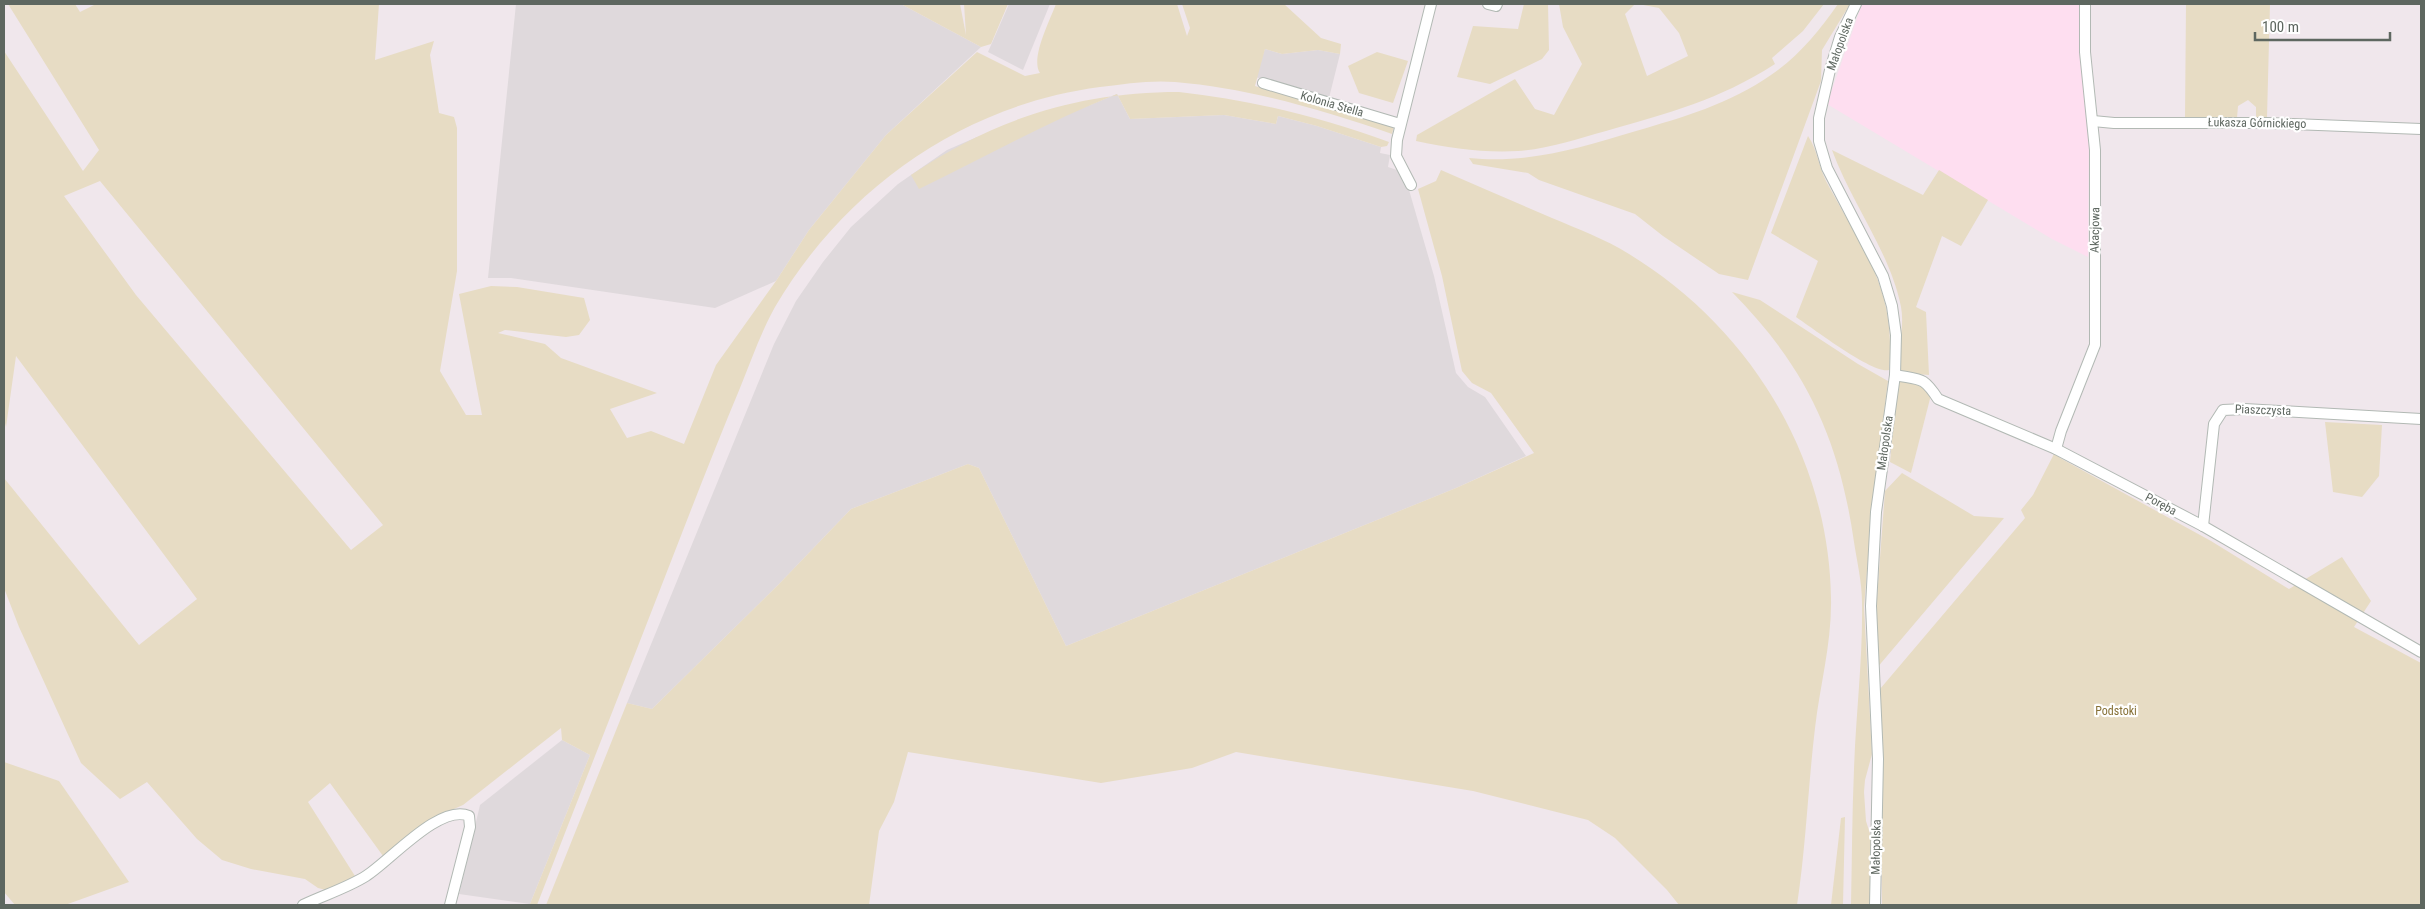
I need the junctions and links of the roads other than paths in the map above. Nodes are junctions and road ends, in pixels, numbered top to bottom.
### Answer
1 (1431, 4) edge
2 (1488, 4) edge
3 (1497, 4) edge
4 (1856, 4) edge
5 (2085, 4) edge
6 (1263, 84) dead end
7 (2093, 121) junction
8 (1400, 124) junction
9 (2421, 129) edge
10 (1411, 185) dead end
11 (1895, 375) junction
12 (2421, 419) edge
13 (2056, 449) junction
14 (2203, 526) junction
15 (2421, 652) edge
16 (303, 905) edge
17 (450, 905) edge
18 (1875, 905) edge

1 - 8 street
2 - 3 street
4 - 11 street, Małopolska
5 - 7 street, Akacjowa
6 - 8 street, Kolonia Stella
7 - 9 street, Łukasza Górnickiego
7 - 13 street, Akacjowa
8 - 10 street
11 - 13 street, Poręba
11 - 18 street, Małopolska
12 - 14 street, Piaszczysta
13 - 14 street, Poręba
14 - 15 street, Poręba
16 - 17 street

